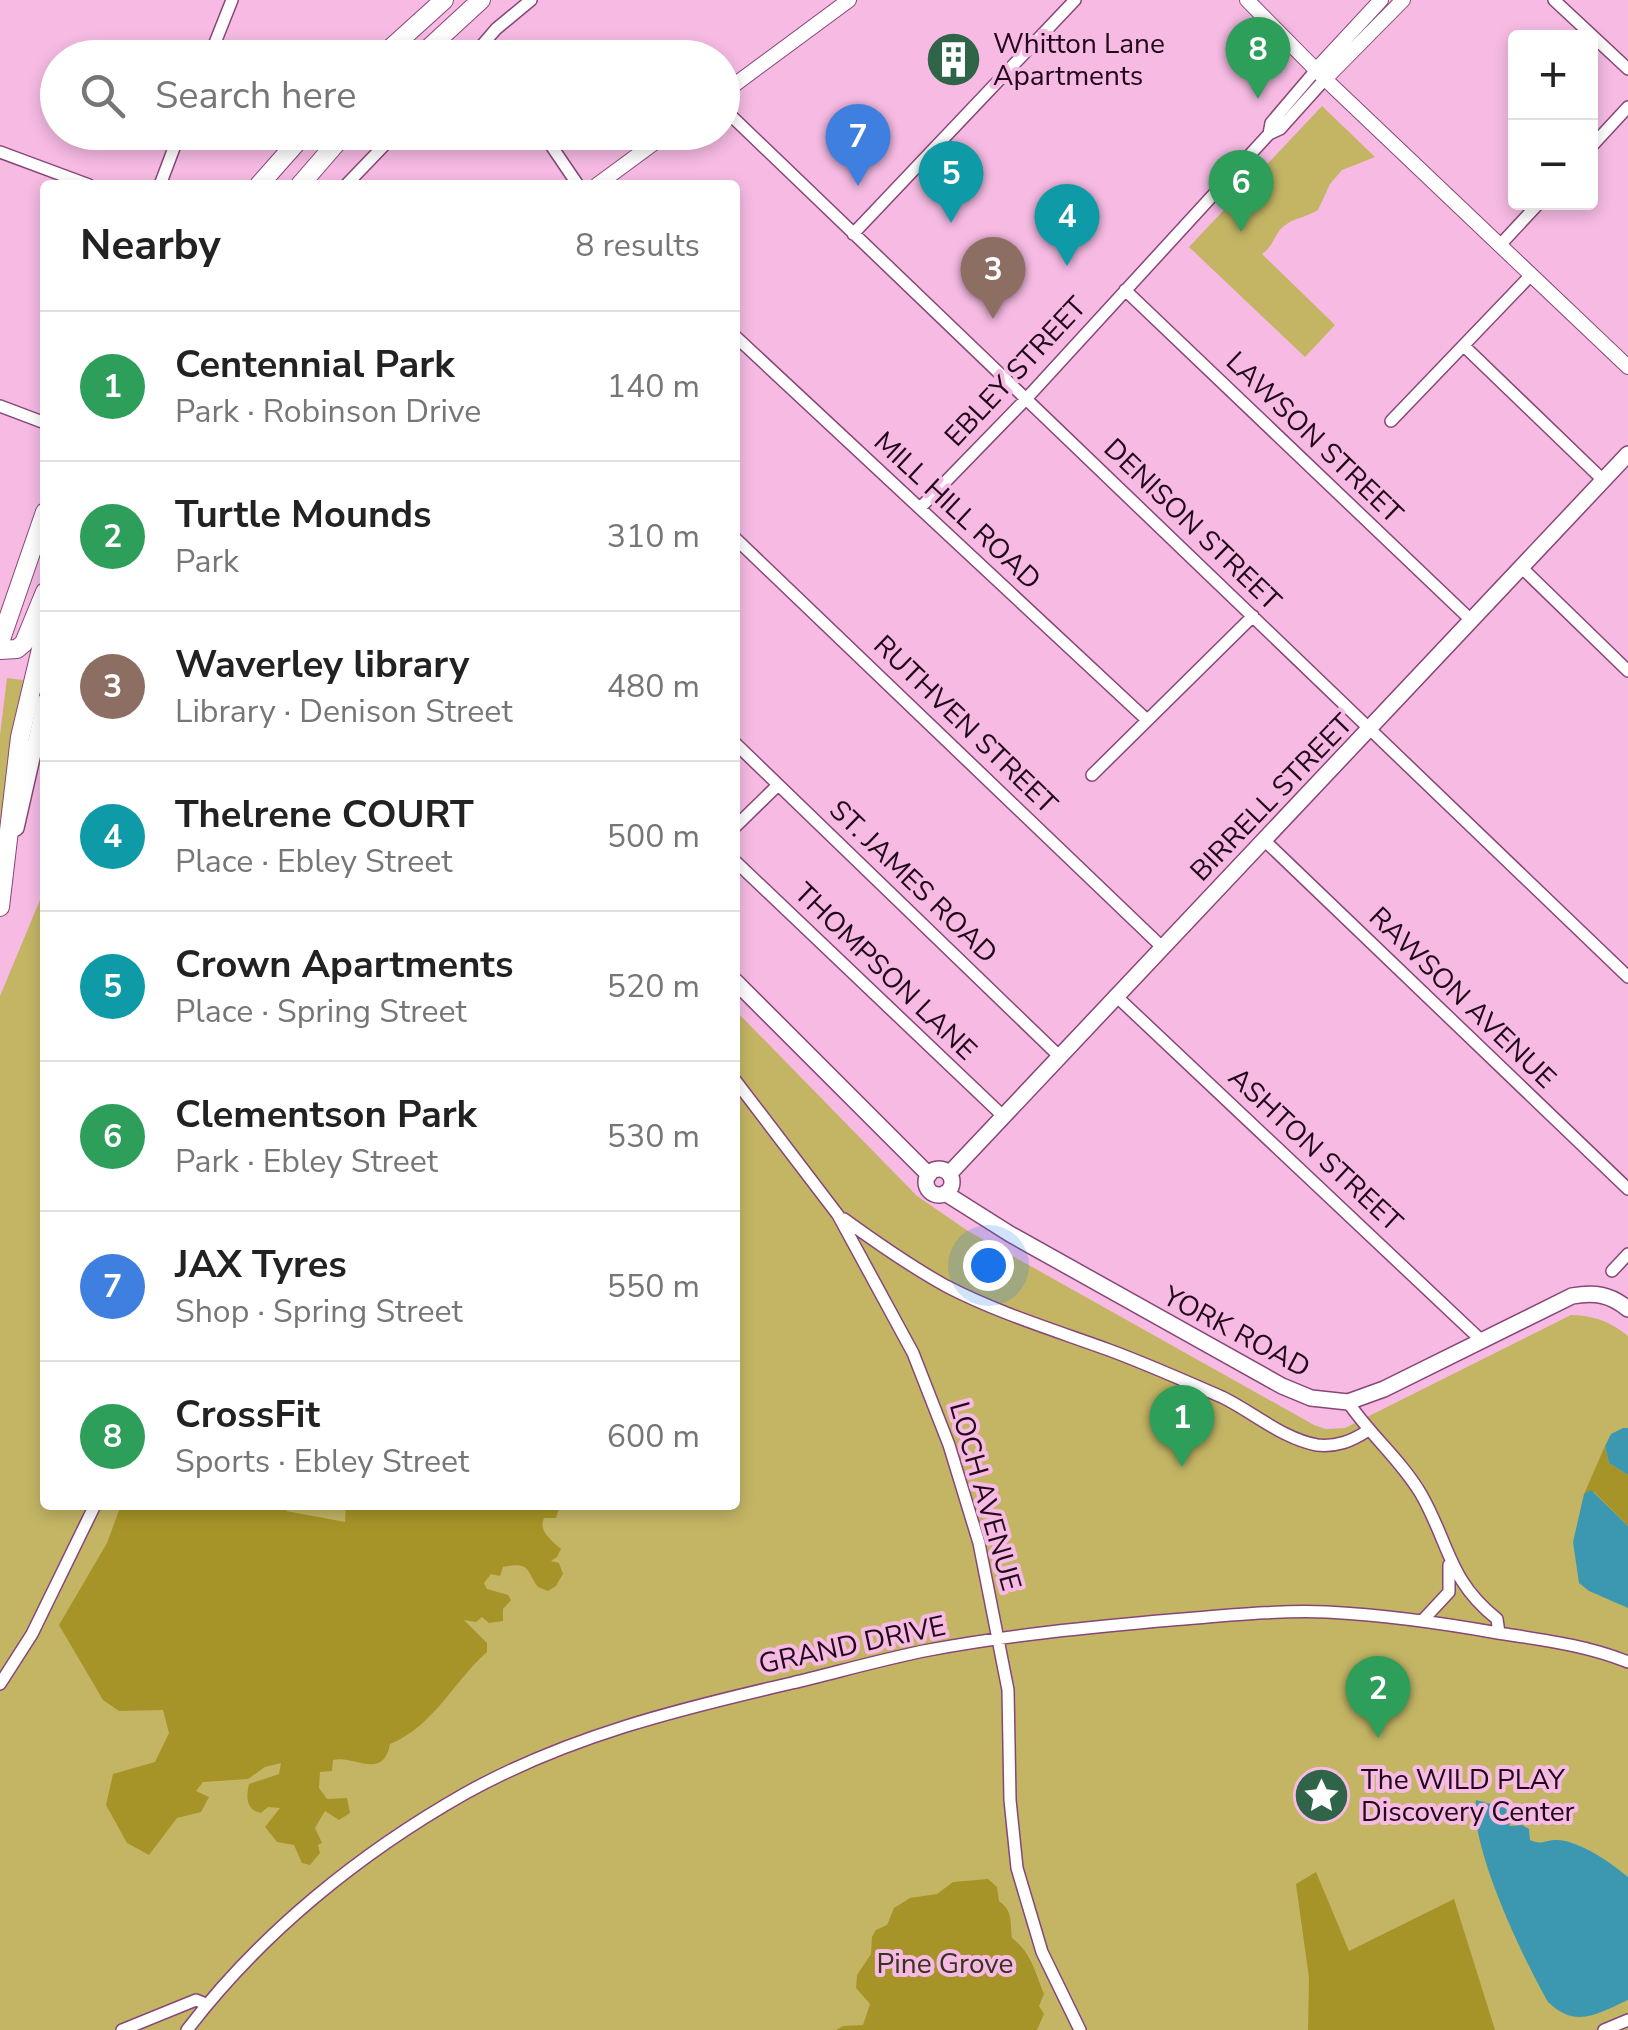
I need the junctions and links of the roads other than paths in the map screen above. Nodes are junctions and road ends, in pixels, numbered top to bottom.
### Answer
1 (232, 0) edge
2 (444, 0) edge
3 (480, 0) edge
4 (531, 0) edge
5 (849, 0) edge
6 (1075, 0) edge
7 (1247, 0) edge
8 (1381, 0) edge
9 (1403, 0) edge
10 (1554, 0) edge
11 (217, 40) edge
12 (400, 40) edge
13 (437, 40) edge
14 (487, 40) edge
15 (1628, 70) edge
16 (1321, 74) junction
17 (740, 81) edge
18 (1628, 107) edge
19 (740, 124) edge
20 (1598, 139) edge
21 (173, 150) edge
22 (290, 150) edge
23 (330, 150) edge
24 (380, 150) edge
25 (554, 150) edge
26 (645, 150) edge
27 (0, 152) edge
28 (76, 180) edge
29 (162, 180) edge
30 (263, 180) edge
31 (304, 180) edge
32 (351, 180) edge
33 (575, 180) edge
34 (604, 180) edge
35 (1533, 210) edge
36 (853, 234) junction
37 (1500, 245) junction
38 (1531, 275) junction
39 (1125, 290) junction
40 (740, 341) edge
41 (1464, 346) junction
42 (1628, 367) edge
43 (1026, 399) junction
44 (0, 406) edge
45 (40, 420) edge
46 (1391, 421) dead end
47 (1628, 454) edge
48 (1603, 480) junction
49 (920, 508) junction
50 (40, 526) edge
51 (740, 543) edge
52 (1521, 568) junction
53 (40, 604) edge
54 (1253, 616) junction
55 (1471, 620) junction
56 (0, 642) edge
57 (0, 650) edge
58 (40, 653) edge
59 (1628, 671) edge
60 (1147, 720) junction
61 (40, 722) edge
62 (1369, 730) junction
63 (740, 748) edge
64 (1092, 775) dead end
65 (778, 785) junction
66 (740, 823) edge
67 (1264, 840) junction
68 (740, 866) edge
69 (6, 872) junction
70 (0, 907) edge
71 (1162, 946) junction
72 (1628, 977) edge
73 (740, 986) edge
74 (1115, 995) junction
75 (1058, 1055) junction
76 (740, 1087) edge
77 (1003, 1116) junction
78 (949, 1174) junction
79 (928, 1175) junction
80 (1628, 1190) edge
81 (945, 1193) junction
82 (838, 1214) junction
83 (1628, 1254) edge
84 (1612, 1271) dead end
85 (1628, 1309) edge
86 (1482, 1341) junction
87 (1348, 1402) junction
88 (1368, 1431) junction
89 (93, 1510) edge
90 (1444, 1542) junction
91 (1423, 1620) junction
92 (1499, 1632) junction
93 (999, 1640) junction
94 (1628, 1662) edge
95 (0, 1684) edge
96 (206, 2004) junction
97 (1628, 2020) edge
98 (122, 2030) edge
99 (187, 2030) edge
100 (1080, 2030) edge
101 (1604, 2030) edge

1 - 11 street
2 - 12 main road
3 - 13 main road
4 - 14 street
5 - 17 street
6 - 36 street
7 - 16 street
8 - 16 street, EBLEY STREET
9 - 16 street, EBLEY STREET
10 - 15 street
16 - 37 street
16 - 39 street, EBLEY STREET
18 - 20 street
19 - 36 street, DENISON STREET
21 - 29 street
22 - 30 main road
23 - 31 main road
24 - 32 street
25 - 33 street
26 - 34 street
27 - 28 street
35 - 37 street
36 - 43 street, DENISON STREET
37 - 38 street
38 - 41 street
38 - 42 street
39 - 43 street, EBLEY STREET
39 - 55 street, LAWSON STREET
40 - 49 street, MILL HILL ROAD
41 - 46 street
41 - 48 street
43 - 49 street, EBLEY STREET
43 - 54 street, DENISON STREET
44 - 45 street
47 - 48 main road, BIRRELL STREET
48 - 52 main road, BIRRELL STREET
49 - 60 street, MILL HILL ROAD
50 - 56 main road
51 - 71 street, RUTHVEN STREET
52 - 55 main road, BIRRELL STREET
52 - 59 street
53 - 57 main road
54 - 60 street
54 - 62 street, DENISON STREET
55 - 62 main road, BIRRELL STREET
58 - 69 main road
60 - 64 street
61 - 69 main road
62 - 67 main road, BIRRELL STREET
62 - 72 street, DENISON STREET
63 - 65 street, ST. JAMES ROAD
65 - 66 street
65 - 75 street, ST. JAMES ROAD
67 - 71 main road, BIRRELL STREET
67 - 80 street, RAWSON AVENUE
68 - 77 street, THOMPSON LANE
69 - 70 main road
71 - 74 main road, BIRRELL STREET
73 - 79 main road
74 - 75 main road, BIRRELL STREET
74 - 86 street, ASHTON STREET
75 - 77 main road, BIRRELL STREET
76 - 82 street, LOCH AVENUE
77 - 78 main road, BIRRELL STREET
78 - 79 main road
78 - 81 main road
79 - 81 main road
81 - 87 main road, YORK ROAD
82 - 88 street
82 - 93 street, LOCH AVENUE
83 - 84 street
85 - 86 main road
86 - 87 main road
87 - 88 street
88 - 90 street
89 - 95 street
90 - 91 street
90 - 92 street
91 - 92 street, GRAND DRIVE
91 - 93 street, GRAND DRIVE
92 - 94 street, GRAND DRIVE
93 - 96 street, GRAND DRIVE
93 - 100 street, LOCH AVENUE
96 - 98 street
96 - 99 street, GRAND DRIVE
97 - 101 street

